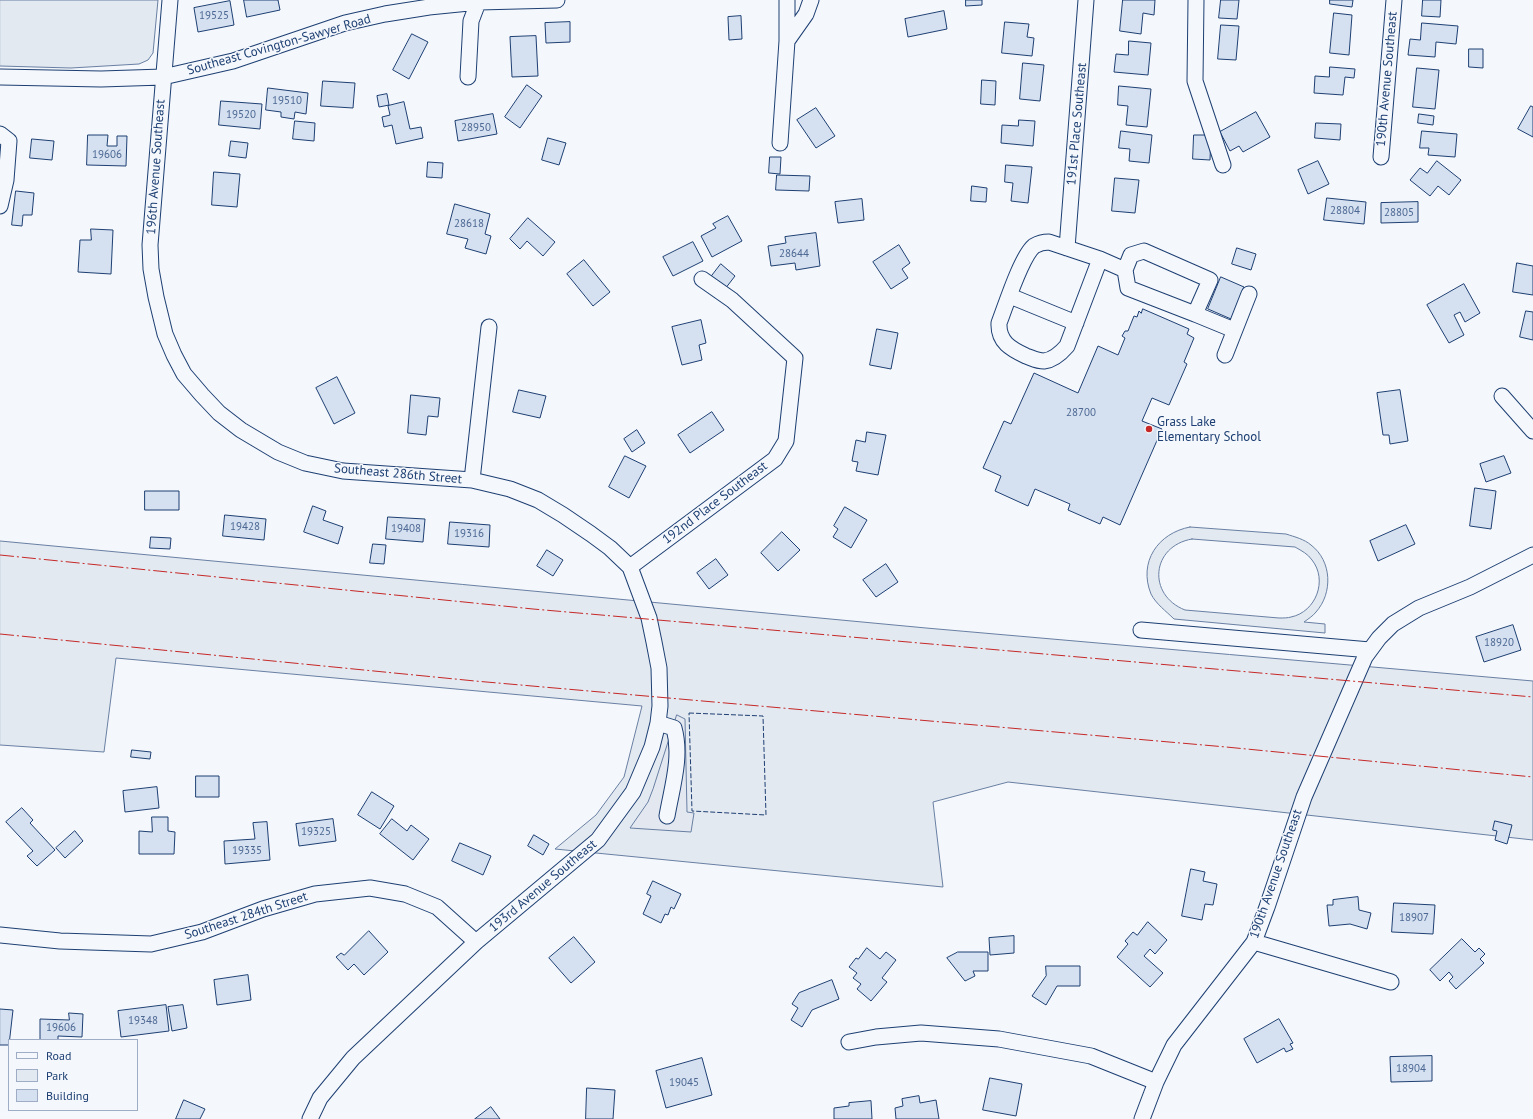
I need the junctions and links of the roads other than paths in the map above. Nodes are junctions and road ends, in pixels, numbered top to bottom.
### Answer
1 (170, 0) edge
2 (557, 0) edge
3 (787, 0) edge
4 (811, 0) edge
5 (1086, 0) edge
6 (1196, 0) edge
7 (1394, 0) edge
8 (479, 1) edge
9 (787, 40) junction
10 (468, 76) dead end
11 (163, 77) junction
12 (0, 82) edge
13 (0, 134) edge
14 (780, 143) dead end
15 (1381, 157) dead end
16 (1223, 165) dead end
17 (0, 206) edge
18 (1067, 248) junction
19 (1100, 259) junction
20 (1125, 270) junction
21 (702, 279) dead end
22 (1249, 294) dead end
23 (1010, 296) junction
24 (1195, 314) junction
25 (1076, 323) junction
26 (489, 327) dead end
27 (1234, 330) junction
28 (164, 334) joint
29 (1225, 355) dead end
30 (1502, 396) dead end
31 (1533, 431) edge
32 (472, 480) junction
33 (1533, 555) edge
34 (630, 567) junction
35 (1141, 630) dead end
36 (1374, 644) junction
37 (658, 722) junction
38 (667, 816) dead end
39 (0, 935) edge
40 (476, 942) junction
41 (1254, 942) junction
42 (1391, 982) dead end
43 (849, 1042) dead end
44 (1156, 1082) junction
45 (310, 1119) edge
46 (1142, 1119) edge

1 - 11 street, 196th Avenue Southeast
2 - 8 street, Southeast Covington-Sawyer Road
3 - 9 street
4 - 9 street
5 - 18 street, 191st Place Southeast
6 - 16 street
7 - 15 street, 190th Avenue Southeast
8 - 10 street
8 - 11 street, Southeast Covington-Sawyer Road
9 - 14 street
11 - 12 street, Southeast Covington-Sawyer Road
11 - 28 street, 196th Avenue Southeast
13 - 17 street
18 - 19 street
18 - 23 street
19 - 20 street
19 - 25 street
20 - 24 street
20 - 24 street
21 - 34 street, 192nd Place Southeast
22 - 27 street
23 - 25 street
23 - 25 street
24 - 27 street
26 - 32 street
27 - 29 street
28 - 32 street, Southeast 286th Street
30 - 31 street
32 - 34 street, 193rd Avenue Southeast
33 - 36 street, 190th Avenue Southeast
34 - 37 street, 193rd Avenue Southeast
35 - 36 street
36 - 41 street, 190th Avenue Southeast
37 - 38 street
37 - 40 street, 193rd Avenue Southeast
39 - 40 street, Southeast 284th Street
40 - 45 street, 193rd Avenue Southeast
41 - 42 street
41 - 44 street, 190th Avenue Southeast
43 - 44 street
44 - 46 street, 190th Avenue Southeast

